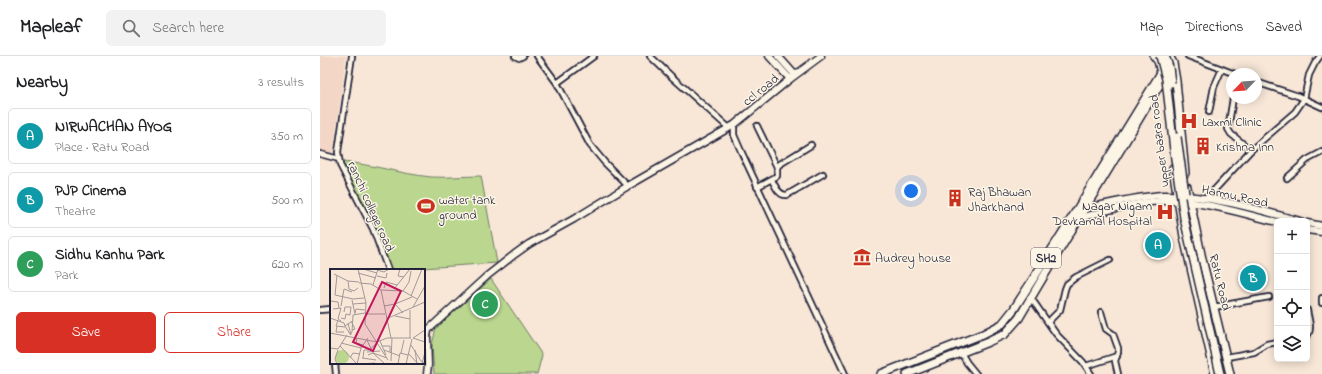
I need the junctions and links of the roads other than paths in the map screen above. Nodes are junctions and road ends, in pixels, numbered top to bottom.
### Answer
1 (352, 56) edge
2 (514, 56) edge
3 (523, 56) edge
4 (537, 56) edge
5 (594, 56) edge
6 (650, 56) edge
7 (769, 56) edge
8 (778, 56) edge
9 (821, 56) edge
10 (1154, 56) edge
11 (1160, 56) edge
12 (1188, 56) edge
13 (1321, 56) edge
14 (1171, 58) edge
15 (1222, 69) junction
16 (1226, 71) edge
17 (1161, 72) junction
18 (796, 75) junction
19 (790, 79) junction
20 (1162, 80) junction
21 (556, 83) junction
22 (1262, 84) edge
23 (1304, 99) junction
24 (1233, 104) edge
25 (1322, 108) edge
26 (1209, 112) dead end
27 (731, 126) junction
28 (757, 126) dead end
29 (811, 145) dead end
30 (1251, 150) junction
31 (1322, 152) edge
32 (320, 154) edge
33 (338, 159) junction
34 (777, 166) junction
35 (823, 174) dead end
36 (1287, 178) dead end
37 (772, 180) junction
38 (628, 186) junction
39 (757, 187) junction
40 (1177, 198) junction
41 (1206, 199) junction
42 (1189, 200) junction
43 (1086, 208) junction
44 (1077, 210) junction
45 (1080, 218) junction
46 (1287, 218) edge
47 (1070, 221) junction
48 (1274, 221) edge
49 (1310, 224) edge
50 (1322, 226) edge
51 (1310, 230) edge
52 (1322, 232) edge
53 (1110, 260) dead end
54 (388, 269) edge
55 (1269, 297) dead end
56 (1031, 298) junction
57 (1322, 298) edge
58 (1322, 303) edge
59 (1214, 307) junction
60 (330, 309) edge
61 (320, 310) edge
62 (1101, 312) dead end
63 (1048, 322) junction
64 (426, 328) edge
65 (1274, 343) edge
66 (961, 353) junction
67 (1117, 356) junction
68 (1227, 357) junction
69 (335, 364) edge
70 (1086, 366) junction
71 (336, 374) edge
72 (427, 374) edge
73 (845, 374) edge
74 (882, 374) edge
75 (907, 374) edge
76 (976, 374) edge
77 (1091, 374) edge
78 (1118, 374) edge
79 (1215, 374) edge
80 (1220, 374) edge
81 (1225, 374) edge
82 (1230, 374) edge

1 - 33 street, ranchi college road
2 - 3 street
4 - 21 street
5 - 21 street
6 - 27 street
7 - 19 street
8 - 18 street
9 - 18 street, ccl road
10 - 17 main road, upper bazra road
11 - 80 main road, bridge
12 - 15 street
13 - 23 street
14 - 17 main road
14 - 20 main road
14 - 42 main road, upper bazra road
14 - 81 main road, bridge
15 - 16 street
15 - 26 street
17 - 20 main road, upper bazra road
17 - 44 main road, SH2
18 - 19 street, ccl road
19 - 27 street, ccl road
20 - 40 main road, upper bazra road
20 - 43 main road, SH2
21 - 38 street
22 - 23 street
23 - 25 street
23 - 30 street
24 - 30 street
27 - 38 street, ccl road
27 - 39 street
28 - 34 street
29 - 34 street
30 - 41 street
31 - 36 street
32 - 33 street
33 - 54 street, ranchi college road
34 - 37 street
35 - 37 street
37 - 39 street
38 - 64 street, ccl road
39 - 73 street
40 - 42 street
40 - 43 street
40 - 45 street
40 - 79 main road, Ratu Road
41 - 42 street, Harmu Road
41 - 46 street, Harmu Road
42 - 48 street, Harmu Road
42 - 59 main road, Ratu Road
43 - 44 street
43 - 45 main road, SH2
44 - 47 main road, SH2
45 - 47 street
45 - 56 main road, SH2
47 - 74 main road, SH2
49 - 50 street
51 - 52 street
53 - 63 street
55 - 59 street
56 - 63 street
56 - 66 main road, SH2
57 - 58 street
59 - 68 main road, Ratu Road
60 - 61 street
62 - 67 street
63 - 70 street
64 - 72 street
65 - 68 street
66 - 75 main road, SH2
66 - 76 street
67 - 70 street
67 - 78 street
68 - 82 main road, Ratu Road
69 - 71 street
70 - 77 street

